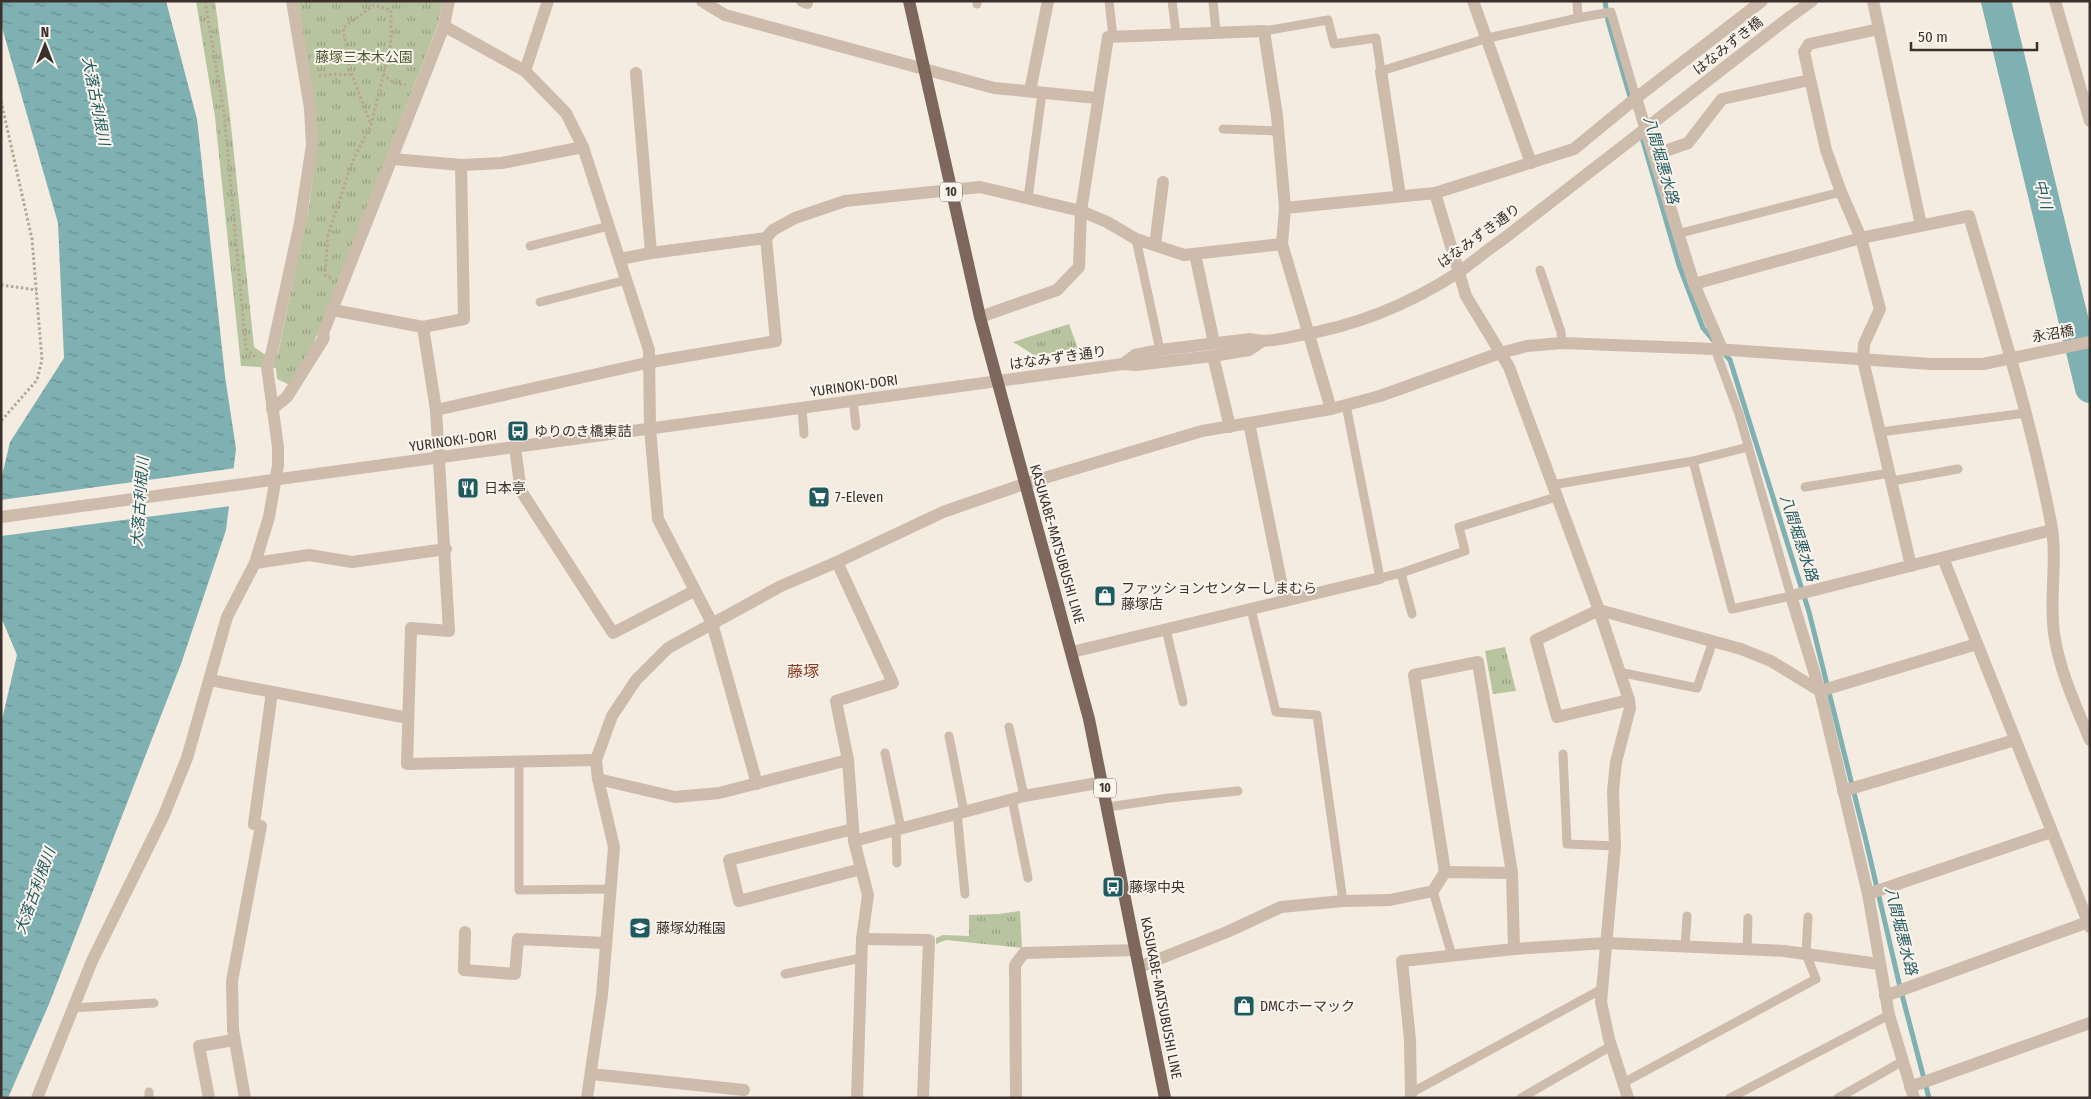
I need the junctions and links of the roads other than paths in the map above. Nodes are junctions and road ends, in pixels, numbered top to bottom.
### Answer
1 (292, 1) edge
2 (449, 1) edge
3 (548, 1) edge
4 (702, 1) edge
5 (802, 1) edge
6 (807, 1) edge
7 (909, 1) edge
8 (1048, 1) edge
9 (1109, 1) edge
10 (1172, 1) edge
11 (1213, 1) edge
12 (1473, 1) edge
13 (1577, 1) edge
14 (1762, 1) edge
15 (1812, 1) edge
16 (1873, 1) edge
17 (2055, 1) edge
18 (1578, 18) junction
19 (444, 26) junction
20 (1879, 29) junction
21 (1264, 31) junction
22 (1216, 32) junction
23 (1176, 34) junction
24 (1113, 37) junction
25 (1488, 38) junction
26 (924, 68) junction
27 (525, 71) junction
28 (1381, 71) junction
29 (636, 73) dead end
30 (1810, 80) junction
31 (1036, 92) junction
32 (1686, 97) joint
33 (1097, 98) junction
34 (1631, 102) junction
35 (2090, 121) edge
36 (1223, 129) dead end
37 (1278, 131) junction
38 (1642, 131) junction
39 (582, 147) junction
40 (1654, 155) junction
41 (393, 158) junction
42 (1531, 163) junction
43 (460, 165) junction
44 (1163, 182) dead end
45 (950, 191) junction
46 (1841, 192) junction
47 (1435, 193) junction
48 (1400, 196) junction
49 (1028, 198) junction
50 (1286, 208) junction
51 (1081, 211) junction
52 (1921, 225) junction
53 (609, 226) junction
54 (1677, 234) junction
55 (766, 238) junction
56 (1861, 238) junction
57 (1136, 239) junction
58 (1282, 244) junction
59 (1155, 245) junction
60 (530, 246) dead end
61 (651, 253) junction
62 (1196, 254) junction
63 (620, 259) junction
64 (1540, 270) dead end
65 (1458, 272) junction
66 (626, 280) junction
67 (1694, 284) junction
68 (540, 302) dead end
69 (333, 310) junction
70 (980, 317) junction
71 (423, 327) junction
72 (1310, 334) junction
73 (2090, 342) edge
74 (1562, 343) junction
75 (1718, 349) junction
76 (1160, 350) junction
77 (1214, 350) junction
78 (1500, 353) junction
79 (2016, 356) junction
80 (1864, 360) junction
81 (651, 362) junction
82 (1123, 364) junction
83 (997, 381) junction
84 (853, 401) junction
85 (1346, 405) junction
86 (802, 408) junction
87 (272, 409) junction
88 (1331, 409) junction
89 (436, 410) junction
90 (2026, 413) junction
91 (1249, 423) junction
92 (856, 426) dead end
93 (1230, 427) junction
94 (650, 429) junction
95 (1880, 432) junction
96 (804, 434) dead end
97 (1748, 447) junction
98 (515, 448) junction
99 (440, 458) junction
100 (1693, 461) junction
101 (1958, 469) dead end
102 (1891, 477) junction
103 (275, 479) junction
104 (1024, 484) junction
105 (1805, 487) dead end
106 (1554, 491) junction
107 (1, 517) edge
108 (2052, 530) junction
109 (446, 549) junction
110 (1943, 558) junction
111 (837, 562) junction
112 (255, 563) junction
113 (1910, 566) junction
114 (1401, 573) junction
115 (1380, 578) junction
116 (694, 590) junction
117 (1791, 596) junction
118 (1285, 601) junction
119 (1251, 609) junction
120 (1599, 610) junction
121 (1412, 614) dead end
122 (712, 623) junction
123 (1166, 629) junction
124 (1713, 641) junction
125 (1977, 644) junction
126 (1072, 652) junction
127 (1619, 672) junction
128 (210, 680) junction
129 (1820, 691) junction
130 (272, 692) junction
131 (1629, 700) junction
132 (1183, 702) dead end
133 (408, 718) junction
134 (1009, 726) dead end
135 (949, 736) dead end
136 (2015, 740) junction
137 (2090, 740) edge
138 (885, 753) dead end
139 (1563, 754) dead end
140 (596, 760) junction
141 (848, 760) junction
142 (519, 762) junction
143 (598, 779) junction
144 (1103, 782) junction
145 (757, 784) junction
146 (1238, 791) dead end
147 (1843, 791) junction
148 (1018, 798) junction
149 (1108, 807) junction
150 (960, 813) junction
151 (898, 829) junction
152 (2051, 832) junction
153 (853, 835) junction
154 (1615, 846) junction
155 (897, 863) dead end
156 (861, 869) junction
157 (1445, 872) junction
158 (1512, 873) junction
159 (1028, 878) dead end
160 (611, 889) junction
161 (1433, 891) junction
162 (965, 894) dead end
163 (1868, 894) junction
164 (1343, 901) junction
165 (1687, 916) dead end
166 (1808, 916) dead end
167 (1748, 918) dead end
168 (2089, 925) edge
169 (465, 932) dead end
170 (862, 939) junction
171 (606, 943) junction
172 (1607, 943) junction
173 (1686, 947) junction
174 (1514, 949) junction
175 (1747, 949) junction
176 (1136, 950) junction
177 (1806, 954) junction
178 (1452, 956) junction
179 (861, 958) junction
180 (1878, 964) junction
181 (1139, 967) junction
182 (785, 974) dead end
183 (1602, 989) junction
184 (1885, 996) junction
185 (154, 1003) dead end
186 (72, 1008) junction
187 (1889, 1015) junction
188 (2090, 1023) edge
189 (234, 1040) junction
190 (1611, 1046) junction
191 (1902, 1061) junction
192 (591, 1074) junction
193 (1623, 1083) junction
194 (744, 1090) dead end
195 (712, 1092) edge
196 (1912, 1093) edge
197 (1411, 1095) edge
198 (37, 1098) edge
199 (210, 1098) edge
200 (245, 1098) edge
201 (587, 1098) edge
202 (857, 1098) edge
203 (923, 1098) edge
204 (1016, 1098) edge
205 (1165, 1098) edge
206 (1521, 1098) edge
207 (1628, 1098) edge
208 (1730, 1098) edge
209 (1838, 1098) edge

1 - 87 street
2 - 19 street
3 - 27 street
4 - 26 street
5 - 6 street
7 - 26 main road, KASUKABE-MATSUBUSHI LINE / 10
8 - 31 street
9 - 24 lane
10 - 23 lane
11 - 22 lane
12 - 25 street
13 - 18 lane
14 - 34 street
15 - 32 street, はなみずき橋
16 - 20 street
17 - 35 street
18 - 25 lane
18 - 34 lane
19 - 27 street
19 - 41 street
20 - 30 street
20 - 52 street
21 - 22 street
21 - 28 lane
21 - 37 street
22 - 23 street
23 - 24 street
24 - 33 street
25 - 28 lane
25 - 42 street
26 - 31 street
26 - 45 main road, KASUKABE-MATSUBUSHI LINE / 10
27 - 39 street
28 - 48 street
29 - 61 street
30 - 40 street
30 - 46 street
31 - 33 street
31 - 49 lane
32 - 38 street, はなみずき通り
33 - 51 street
34 - 38 street
34 - 42 street
36 - 37 lane
37 - 50 street
38 - 40 street
38 - 65 street, はなみずき通り
39 - 43 street
39 - 53 street
40 - 54 street
41 - 43 street
41 - 69 street
42 - 47 street
43 - 71 street
44 - 59 street
45 - 49 street
45 - 55 street
45 - 70 main road, KASUKABE-MATSUBUSHI LINE / 10
46 - 54 lane
46 - 56 street
47 - 48 street
47 - 65 street
48 - 50 street
49 - 51 street
50 - 58 street
51 - 57 street
51 - 70 street
52 - 56 street
52 - 79 street
53 - 60 lane
53 - 63 street
54 - 67 street
55 - 61 street
55 - 81 street
56 - 67 street
56 - 80 street
57 - 59 street
57 - 76 lane
58 - 62 street
58 - 72 street
59 - 62 street
61 - 63 street
62 - 77 street
63 - 66 street
64 - 74 lane
65 - 72 street, はなみずき通り
65 - 78 street
66 - 68 lane
66 - 81 street
67 - 75 street
69 - 71 street
69 - 87 street
70 - 83 main road, KASUKABE-MATSUBUSHI LINE / 10
71 - 89 street
72 - 77 street, はなみずき通り
72 - 88 street
73 - 79 street, 永沼橋
74 - 75 street, 永沼橋
74 - 78 street, 永沼橋
75 - 80 street, 永沼橋
75 - 97 lane
76 - 77 street, はなみずき通り
76 - 82 street, はなみずき通り
77 - 82 street, はなみずき通り
77 - 93 street
78 - 85 street, 永沼橋
78 - 106 street
79 - 80 street, 永沼橋
79 - 90 street
80 - 95 street
81 - 89 street
81 - 94 street
82 - 83 street, はなみずき通り
83 - 84 street, YURINOKI-DORI
83 - 104 main road, KASUKABE-MATSUBUSHI LINE / 10
84 - 86 street, YURINOKI-DORI
84 - 92 lane
85 - 88 street, 永沼橋
85 - 115 lane
86 - 94 street, YURINOKI-DORI
86 - 96 lane
87 - 103 street
88 - 91 street, 永沼橋
89 - 99 street
90 - 95 lane
90 - 108 street
91 - 93 street, 永沼橋
91 - 118 street
93 - 104 street, 永沼橋
94 - 98 street, YURINOKI-DORI
94 - 116 street
95 - 102 street
97 - 100 lane
97 - 117 lane
98 - 99 street, YURINOKI-DORI
98 - 116 street
99 - 103 street, YURINOKI-DORI
99 - 109 street
100 - 106 lane
100 - 117 lane
101 - 102 lane
102 - 105 lane
102 - 113 street
103 - 107 street, YURINOKI-DORI
103 - 112 street
104 - 111 street, 永沼橋
104 - 126 main road, KASUKABE-MATSUBUSHI LINE / 10
106 - 114 lane
106 - 120 street
108 - 110 street
108 - 137 street
109 - 112 street
109 - 133 street
110 - 113 street
110 - 125 street
111 - 122 street, 永沼橋
111 - 141 street
112 - 128 street
113 - 117 street
114 - 115 lane
114 - 121 lane
115 - 118 street
116 - 122 street
117 - 129 street
118 - 119 street
119 - 123 street
119 - 164 lane
120 - 124 street
120 - 127 street
120 - 131 street
122 - 140 street, 永沼橋
122 - 145 street
123 - 126 street
123 - 132 lane
124 - 127 lane
124 - 129 street
125 - 129 street
125 - 136 street
126 - 144 main road, KASUKABE-MATSUBUSHI LINE / 10
127 - 131 street
128 - 130 street
128 - 186 street
129 - 147 street
130 - 133 street
130 - 189 street
131 - 154 street
133 - 142 street
134 - 148 lane
135 - 150 lane
136 - 147 street
136 - 152 street
138 - 151 lane
139 - 154 lane
140 - 142 street
140 - 143 street
141 - 145 street
141 - 153 street
142 - 160 lane
143 - 145 street
143 - 160 street
144 - 148 street
144 - 149 main road, KASUKABE-MATSUBUSHI LINE / 10
146 - 149 lane
147 - 163 street
148 - 150 street
148 - 159 lane
149 - 176 main road, KASUKABE-MATSUBUSHI LINE / 10
150 - 151 street
150 - 162 lane
151 - 153 street
151 - 155 lane
152 - 163 street
152 - 168 street
153 - 156 street
153 - 156 street
154 - 172 street
156 - 170 street
157 - 158 street
157 - 158 street
157 - 161 street
158 - 174 street
160 - 171 street
161 - 164 street
161 - 178 lane
163 - 180 street
164 - 181 street
165 - 173 lane
166 - 177 lane
167 - 175 lane
168 - 184 street
169 - 171 street
170 - 179 street
170 - 203 street
171 - 192 street
172 - 173 street
172 - 174 street
172 - 183 street
173 - 175 street
174 - 178 street
175 - 177 street
176 - 181 main road, KASUKABE-MATSUBUSHI LINE / 10
176 - 204 street
177 - 180 street
177 - 193 lane
178 - 197 street
179 - 182 lane
179 - 202 street
180 - 184 street
181 - 205 main road, KASUKABE-MATSUBUSHI LINE / 10
183 - 190 street
183 - 197 lane
184 - 187 street
185 - 186 lane
186 - 198 street
187 - 191 street
187 - 208 lane
188 - 196 street
189 - 199 street
189 - 200 street
190 - 193 street
190 - 206 lane
191 - 196 street
191 - 209 lane
192 - 195 street
192 - 201 street
193 - 207 street
194 - 195 street

